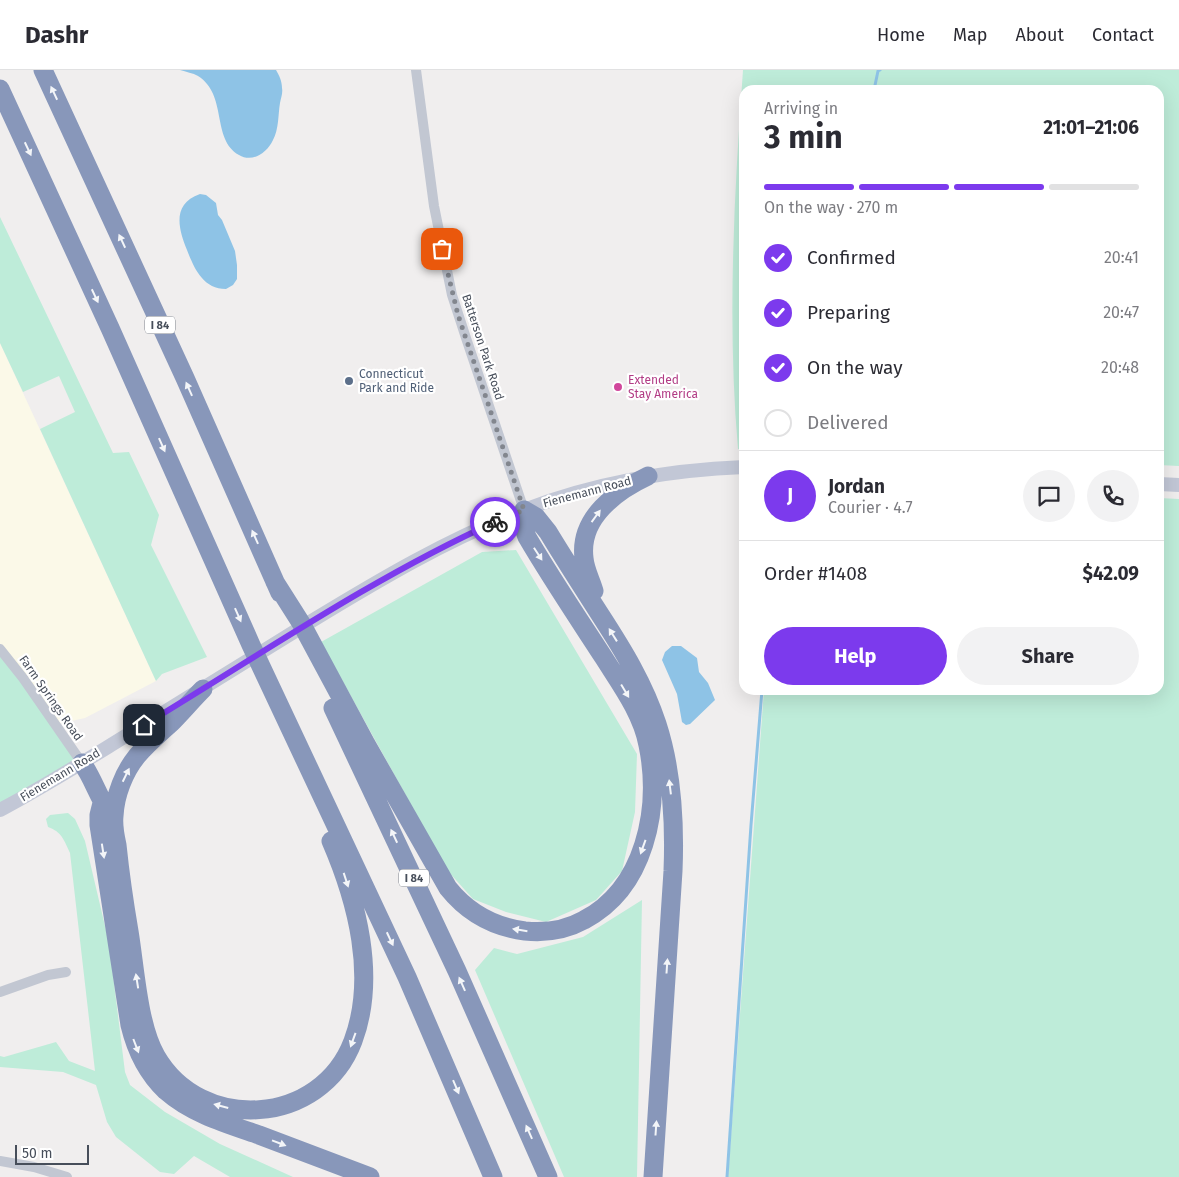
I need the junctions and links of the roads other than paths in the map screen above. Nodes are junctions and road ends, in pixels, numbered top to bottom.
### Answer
1 (43, 70) edge
2 (416, 70) edge
3 (0, 88) edge
4 (739, 467) edge
5 (648, 476) junction
6 (1164, 484) edge
7 (1179, 485) edge
8 (524, 510) junction
9 (275, 582) junction
10 (599, 612) junction
11 (0, 649) edge
12 (203, 689) junction
13 (82, 763) junction
14 (310, 768) junction
15 (102, 804) junction
16 (0, 810) edge
17 (114, 822) junction
18 (66, 972) dead end
19 (0, 992) edge
20 (0, 1161) edge
21 (67, 1177) edge
22 (370, 1177) edge
23 (493, 1177) edge
24 (548, 1177) edge
25 (653, 1177) edge

9 -> 1 highway, I 84
2 - 8 street, Batterson Park Road
3 -> 14 highway
4 - 5 main road, Fienemann Road
5 - 8 main road, Fienemann Road
10 -> 5 highway
6 - 7 main road
8 -> 9 highway
8 - 10 highway
8 - 12 main road, Fienemann Road
24 -> 9 highway, I 84
25 -> 10 highway
11 - 13 street, Farm Springs Road
12 - 13 main road, Fienemann Road
17 -> 12 highway
13 - 15 highway
13 - 16 main road, Fienemann Road
14 -> 17 highway
14 -> 23 highway
15 - 17 highway
15 -> 22 highway
18 - 19 street
20 - 21 street

